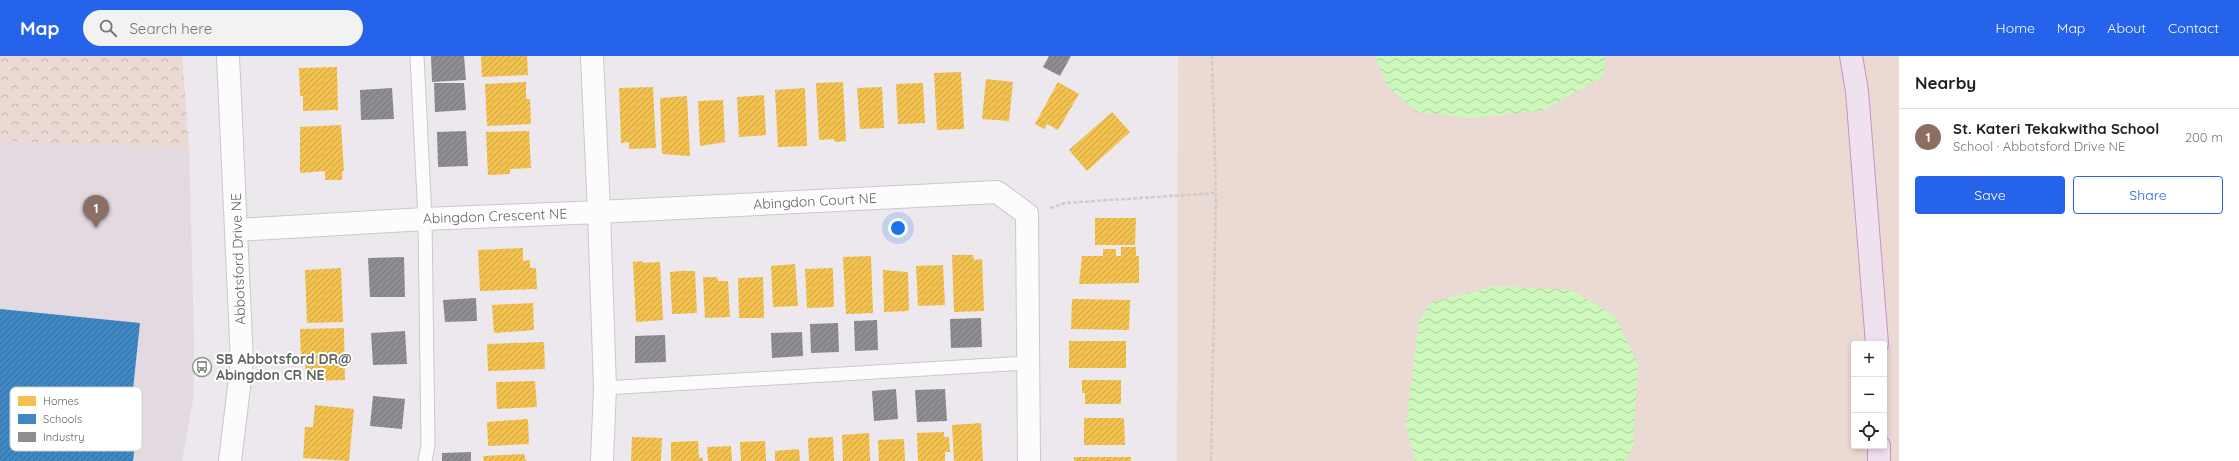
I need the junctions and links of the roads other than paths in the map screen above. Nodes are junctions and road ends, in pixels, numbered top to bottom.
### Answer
1 (228, 56) edge
2 (417, 56) edge
3 (592, 56) edge
4 (1851, 56) edge
5 (599, 212) junction
6 (425, 219) junction
7 (236, 230) junction
8 (1876, 341) edge
9 (1027, 362) junction
10 (605, 388) junction
11 (1879, 449) edge
12 (230, 461) edge
13 (425, 461) edge
14 (602, 461) edge
15 (1029, 461) edge
16 (1879, 461) edge

1 - 7 street, Abbotsford Drive NE
2 - 6 lane
3 - 5 street
4 - 8 highway
5 - 6 street, Abingdon Crescent NE
5 - 9 street, Abingdon Court NE
5 - 10 street
6 - 7 street, Abingdon Crescent NE
6 - 13 lane
7 - 12 street, Abbotsford Drive NE
9 - 10 lane
9 - 15 street
10 - 14 street
11 - 16 highway

